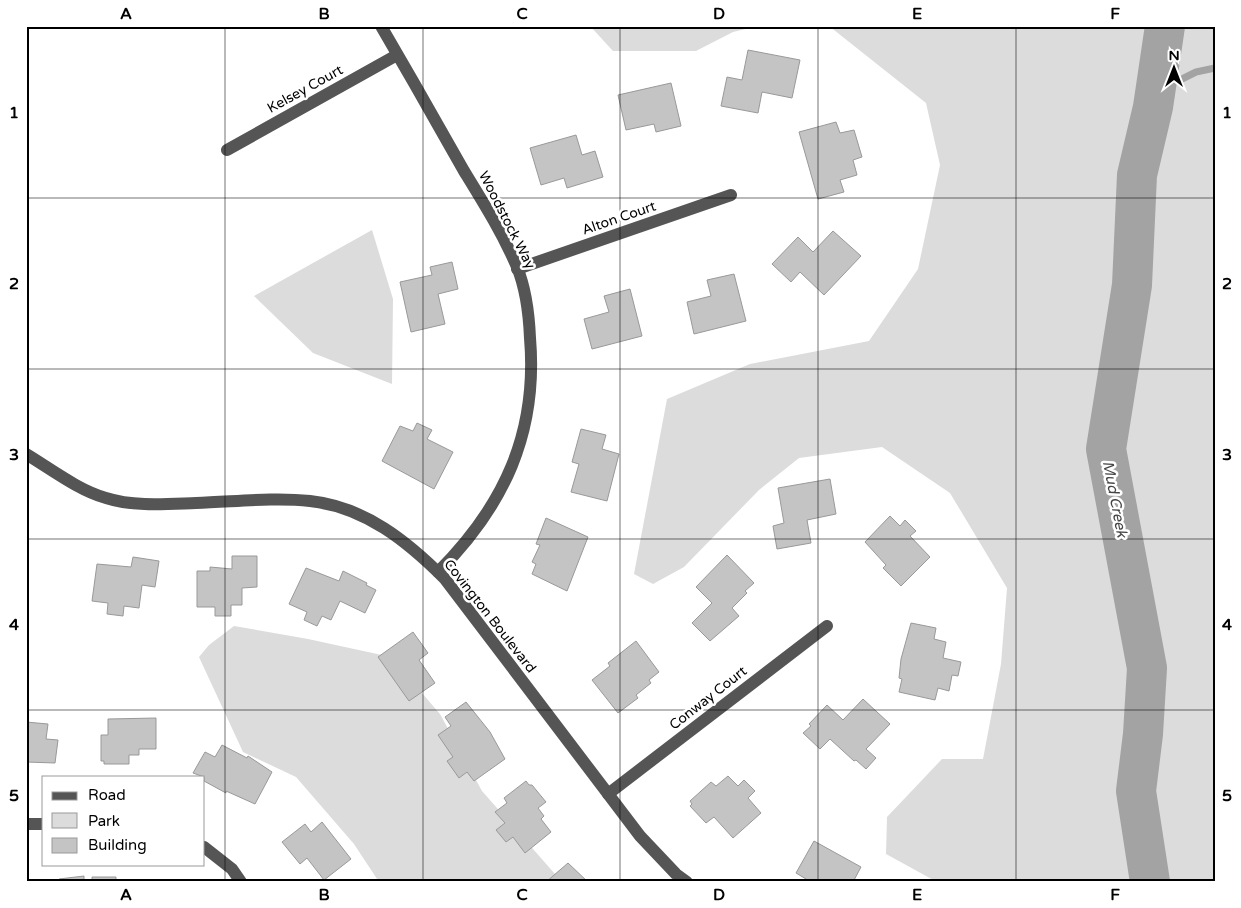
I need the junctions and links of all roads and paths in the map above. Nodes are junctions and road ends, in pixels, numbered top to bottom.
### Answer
1 (381, 26) edge
2 (397, 55) junction
3 (227, 150) dead end
4 (731, 195) dead end
5 (518, 269) junction
6 (26, 454) edge
7 (438, 572) junction
8 (827, 626) dead end
9 (608, 794) junction
10 (26, 824) edge
11 (42, 824) edge
12 (205, 848) edge
13 (241, 882) edge
14 (687, 882) edge

1 - 2 street, Woodstock Way
2 - 3 street, Kelsey Court
2 - 5 street, Woodstock Way
4 - 5 street, Alton Court
5 - 7 street, Woodstock Way
6 - 7 street, Covington Boulevard
7 - 9 street, Covington Boulevard
8 - 9 street, Conway Court
9 - 14 street, Covington Boulevard
10 - 11 street
12 - 13 street

